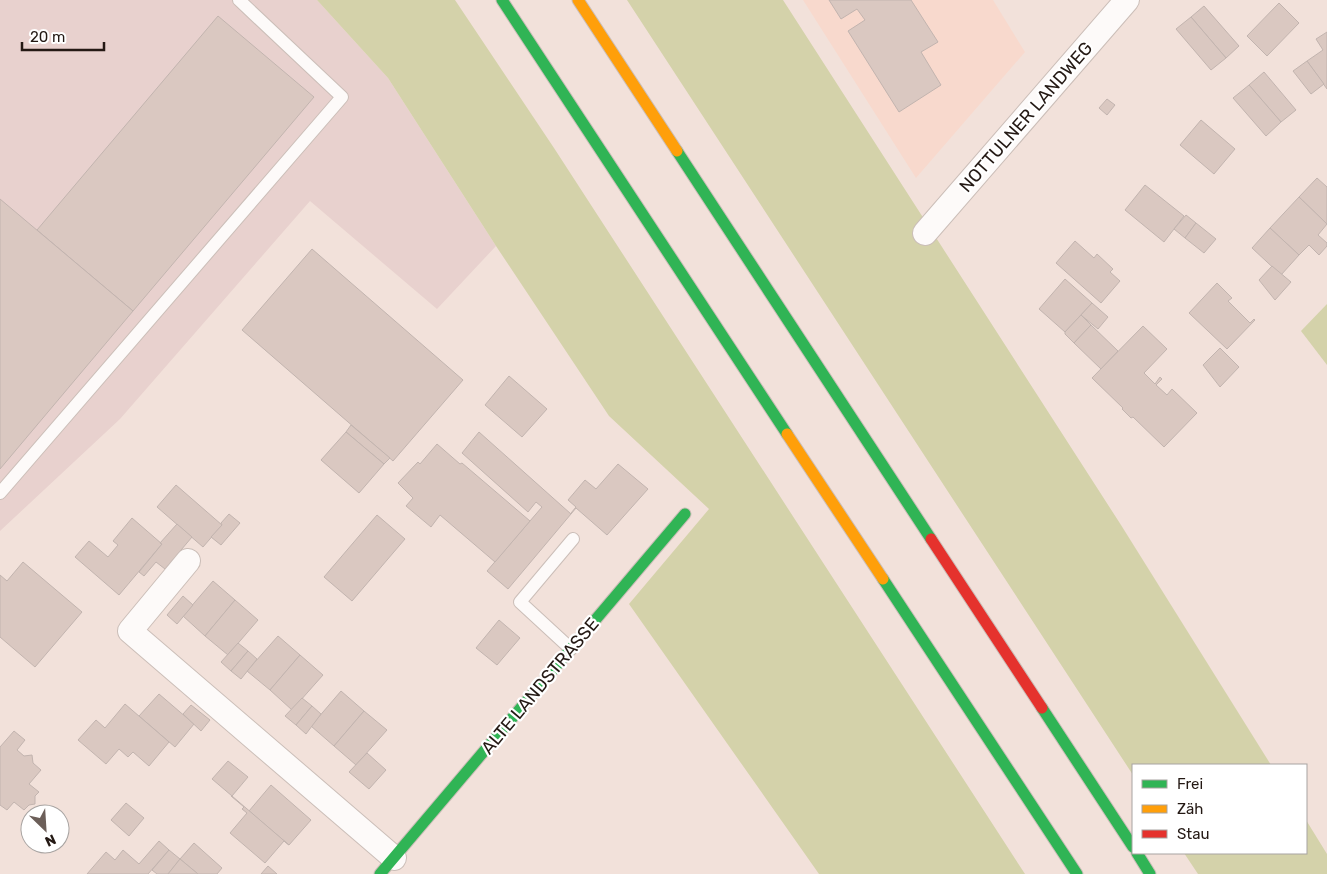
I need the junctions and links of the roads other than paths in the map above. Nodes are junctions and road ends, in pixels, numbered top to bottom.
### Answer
1 (239, 0) edge
2 (502, 0) edge
3 (578, 0) edge
4 (1127, 0) edge
5 (926, 233) dead end
6 (0, 494) edge
7 (685, 514) dead end
8 (573, 539) dead end
9 (188, 561) dead end
10 (571, 648) junction
11 (1132, 845) edge
12 (1138, 854) edge
13 (387, 866) edge
14 (1078, 874) edge
15 (1150, 874) edge

1 - 6 lane
2 - 14 main road
3 - 11 main road
4 - 5 street, NOTTULNER LANDWEG
7 - 10 main road, ALTE LANDSTRASSE
8 - 10 lane
9 - 13 street, ALTE LANDSTRASSE
10 - 13 main road, ALTE LANDSTRASSE
12 - 15 main road

